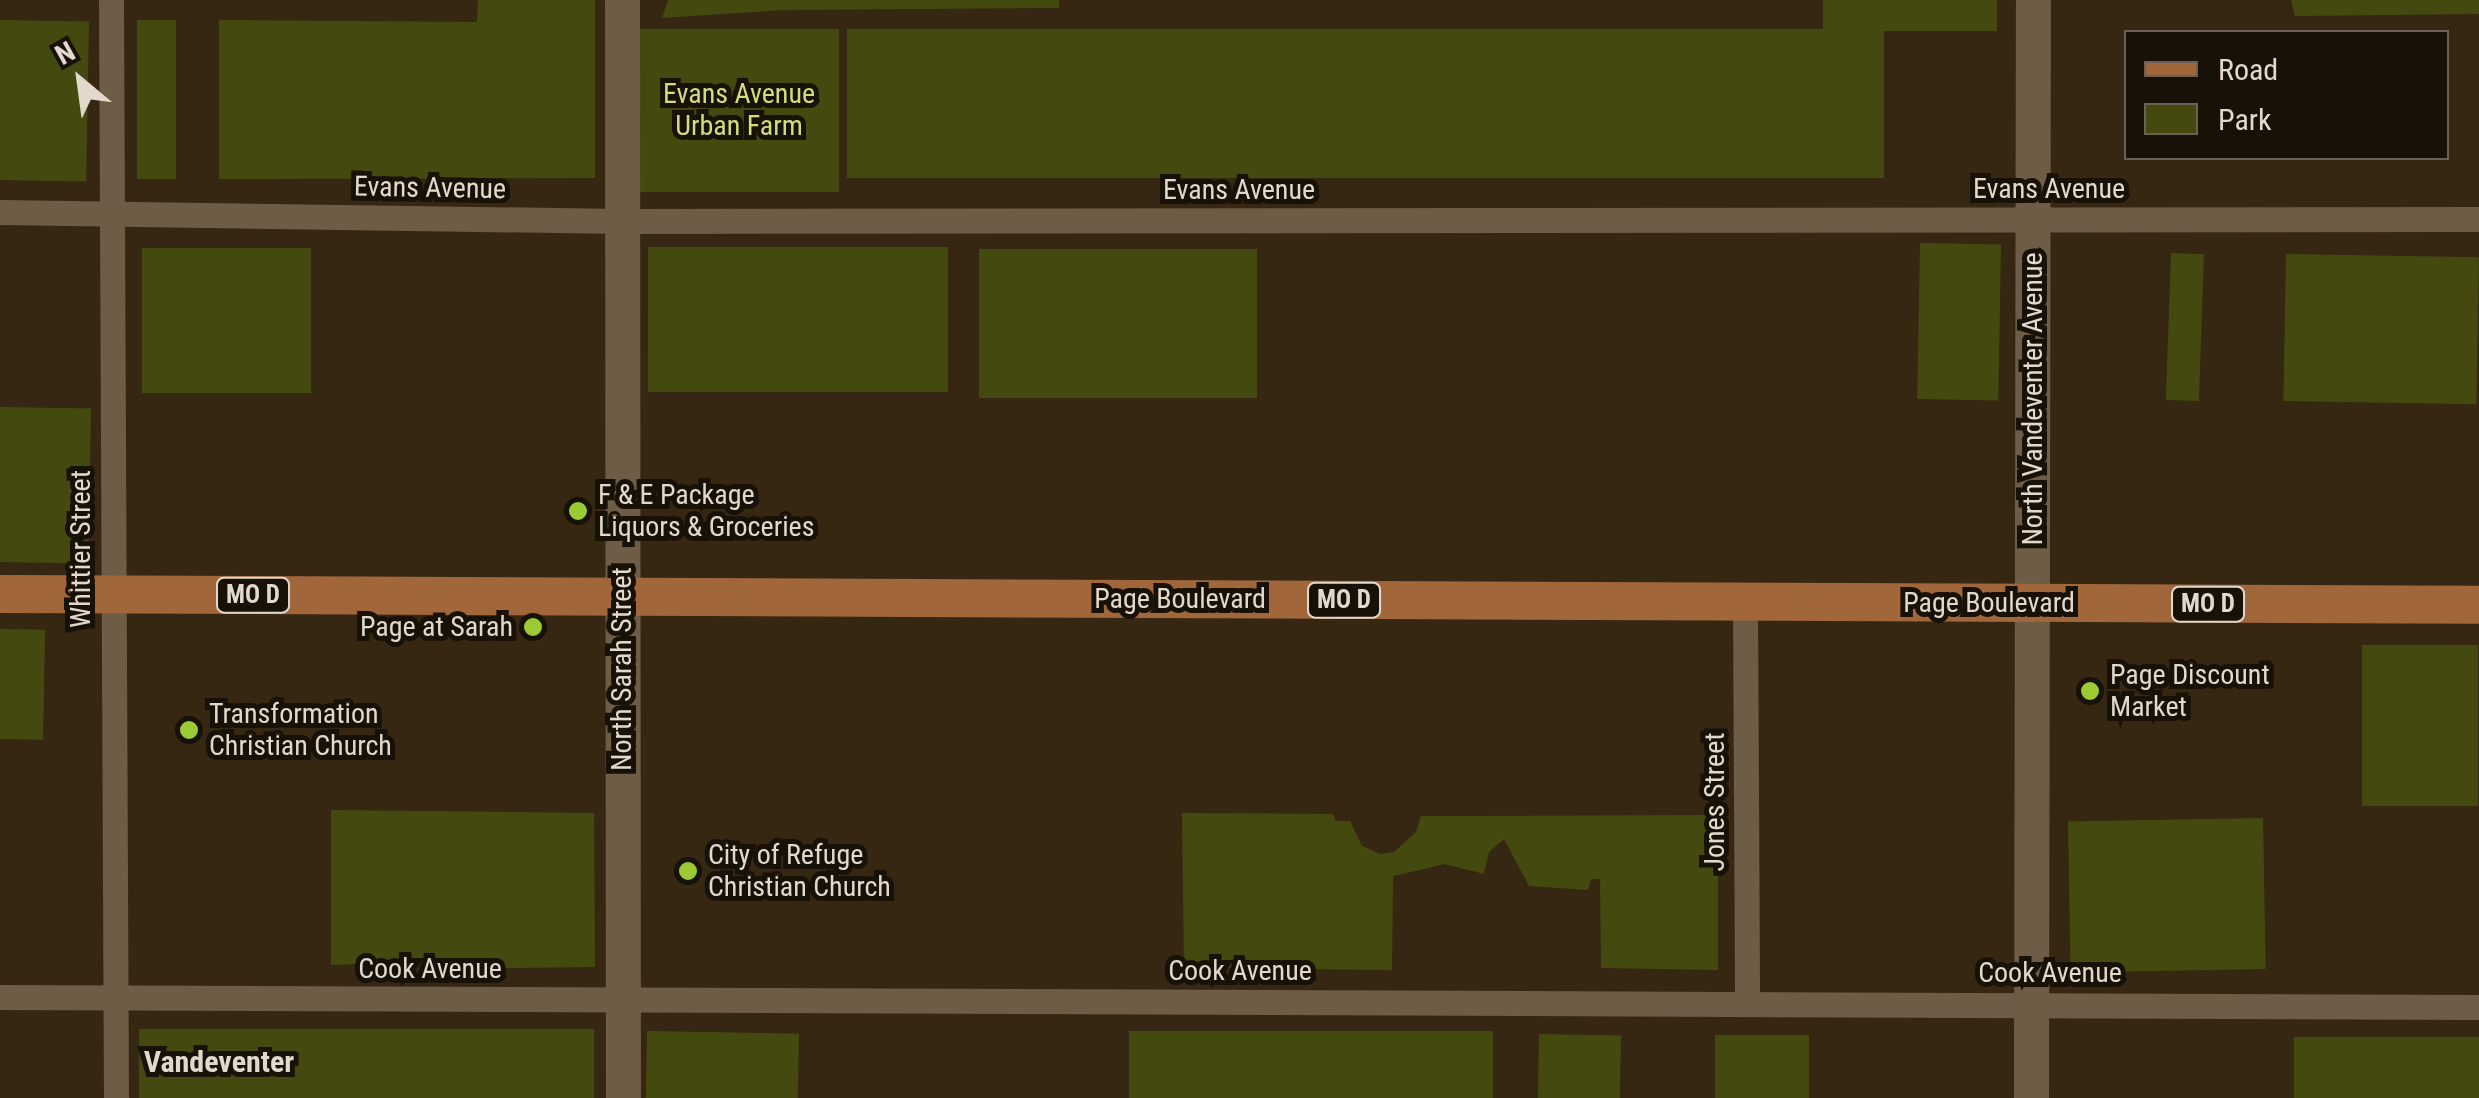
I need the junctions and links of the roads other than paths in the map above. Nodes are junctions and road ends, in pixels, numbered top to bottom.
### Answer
1 (111, 0) edge
2 (622, 0) edge
3 (2033, 0) edge
4 (0, 212) edge
5 (113, 213) junction
6 (2034, 220) junction
7 (2479, 220) edge
8 (622, 221) junction
9 (0, 594) edge
10 (111, 595) junction
11 (621, 597) junction
12 (1745, 602) junction
13 (2032, 604) junction
14 (2479, 605) edge
15 (0, 997) edge
16 (115, 998) junction
17 (624, 1000) junction
18 (1747, 1001) junction
19 (2030, 1002) junction
20 (2479, 1007) edge
21 (116, 1098) edge
22 (623, 1098) edge
23 (2031, 1098) edge

1 - 5 street, Whittier Street
2 - 8 main road, North Sarah Street
3 - 6 main road, North Vandeventer Avenue
4 - 5 street, Evans Avenue
5 - 8 street, Evans Avenue
5 - 10 street, Whittier Street
6 - 7 street, Evans Avenue
6 - 8 street, Evans Avenue
6 - 13 main road, North Vandeventer Avenue
8 - 11 main road, North Sarah Street
9 - 10 main road, Page Boulevard / MO D
10 - 11 main road, Page Boulevard / MO D
10 - 16 street, Whittier Street
11 - 12 main road, Page Boulevard / MO D
11 - 17 main road, North Sarah Street
12 - 13 main road, Page Boulevard / MO D
12 - 18 street, Jones Street
13 - 14 main road, Page Boulevard / MO D
13 - 19 main road, North Vandeventer Avenue
15 - 16 street, Cook Avenue
16 - 17 street, Cook Avenue
16 - 21 street, Whittier Street
17 - 18 street, Cook Avenue
17 - 22 main road, North Sarah Street
18 - 19 street, Cook Avenue
19 - 20 street, Cook Avenue
19 - 23 main road, North Vandeventer Avenue

